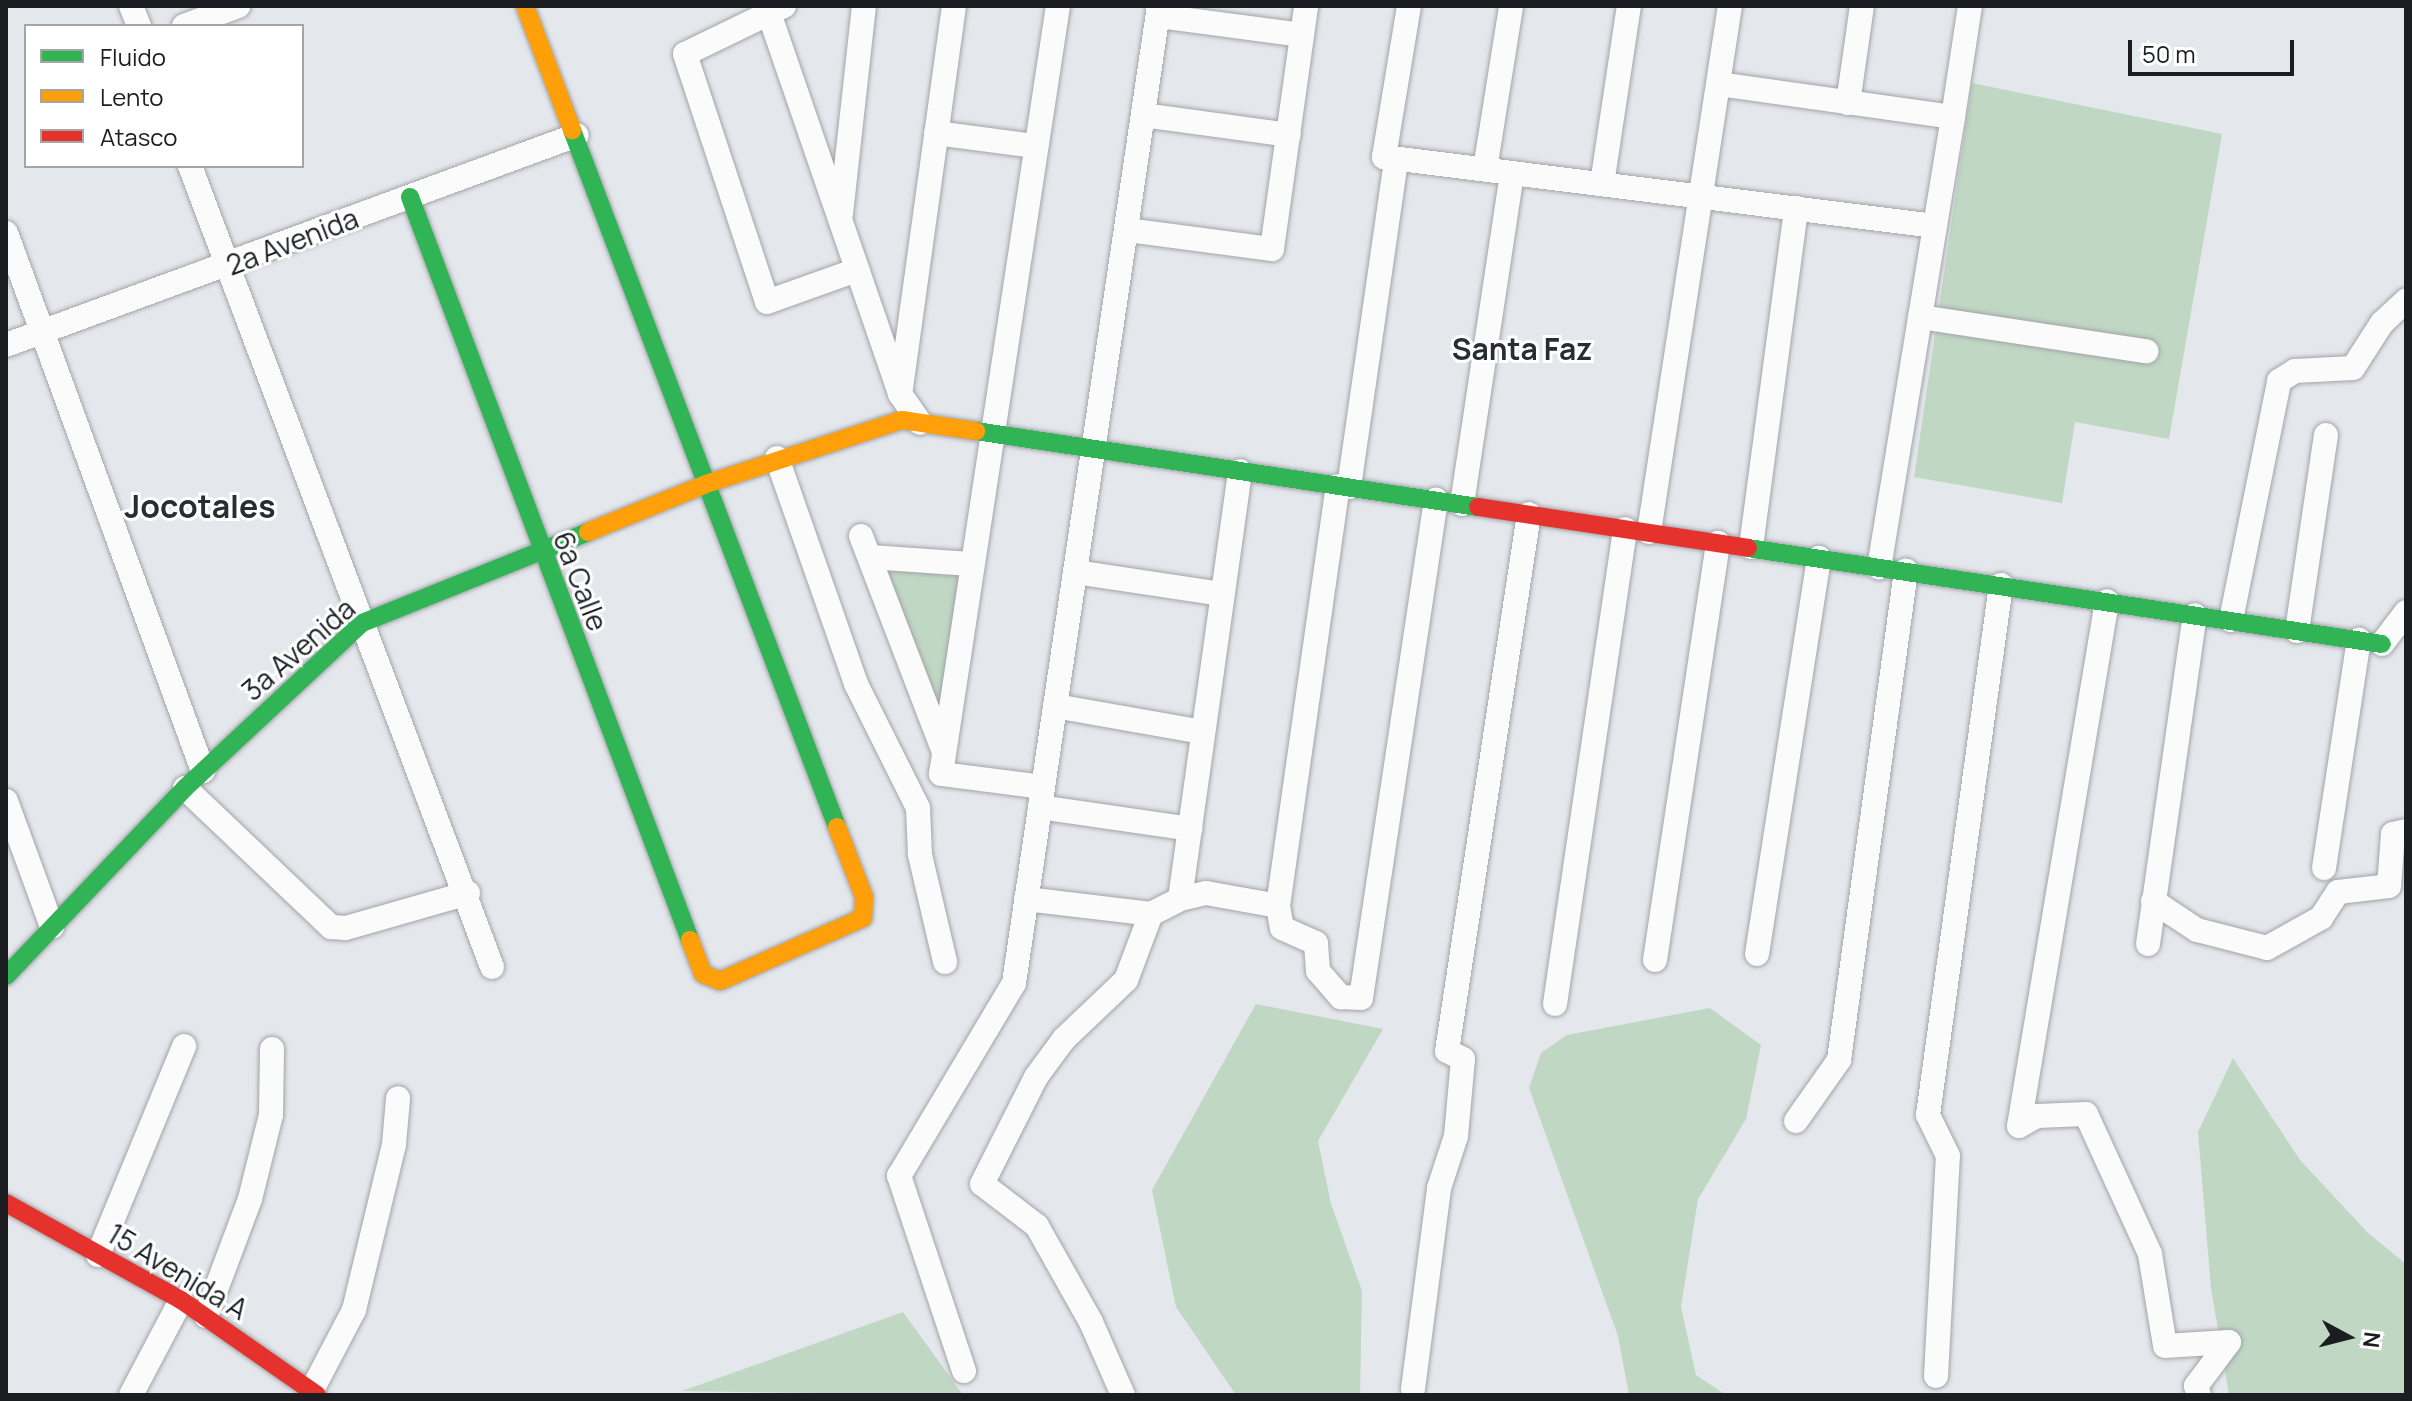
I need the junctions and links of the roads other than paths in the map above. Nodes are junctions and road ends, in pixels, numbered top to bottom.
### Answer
1 (238, 6) edge
2 (525, 6) edge
3 (864, 6) edge
4 (954, 6) edge
5 (1058, 6) edge
6 (1306, 6) edge
7 (1409, 6) edge
8 (1511, 6) edge
9 (1629, 6) edge
10 (1730, 6) edge
11 (1862, 6) edge
12 (1970, 6) edge
13 (777, 11) edge
14 (1159, 11) edge
15 (1205, 14) edge
16 (189, 24) edge
17 (1302, 35) junction
18 (1719, 84) junction
19 (1848, 103) junction
20 (1143, 115) junction
21 (1953, 117) junction
22 (936, 133) junction
23 (577, 135) junction
24 (1289, 135) junction
25 (1035, 146) junction
26 (1396, 160) junction
27 (191, 168) edge
28 (1485, 169) junction
29 (1512, 173) junction
30 (1602, 184) junction
31 (1697, 196) junction
32 (410, 197) junction
33 (1796, 208) junction
34 (840, 224) junction
35 (1935, 226) junction
36 (1127, 230) junction
37 (6, 233) edge
38 (227, 266) junction
39 (857, 270) junction
40 (2406, 301) edge
41 (1920, 317) junction
42 (41, 331) junction
43 (6, 345) edge
44 (2146, 351) dead end
45 (900, 394) junction
46 (920, 423) junction
47 (991, 433) junction
48 (2326, 435) dead end
49 (1094, 449) junction
50 (777, 458) junction
51 (1240, 471) junction
52 (706, 484) junction
53 (1344, 486) junction
54 (1436, 500) junction
55 (1462, 504) junction
56 (1529, 514) junction
57 (1637, 530) junction
58 (1718, 543) junction
59 (1751, 547) junction
60 (538, 549) junction
61 (1819, 558) junction
62 (971, 564) junction
63 (1879, 567) junction
64 (1906, 571) junction
65 (1075, 572) junction
66 (2001, 585) junction
67 (1222, 594) junction
68 (2107, 601) junction
69 (2406, 612) edge
70 (2195, 615) junction
71 (2231, 620) junction
72 (362, 623) junction
73 (2297, 631) junction
74 (2371, 642) junction
75 (1055, 706) junction
76 (1203, 732) junction
77 (945, 754) junction
78 (194, 780) junction
79 (1041, 797) junction
80 (6, 801) edge
81 (1190, 829) junction
82 (2406, 831) edge
83 (2324, 868) dead end
84 (468, 893) junction
85 (1026, 899) junction
86 (1180, 899) junction
87 (2153, 901) junction
88 (1278, 906) junction
89 (1151, 914) junction
90 (52, 927) junction
91 (2148, 944) dead end
92 (1757, 954) dead end
93 (1655, 960) dead end
94 (945, 962) dead end
95 (492, 967) dead end
96 (6, 976) edge
97 (1555, 1004) dead end
98 (184, 1046) dead end
99 (272, 1049) dead end
100 (398, 1098) dead end
101 (1796, 1121) dead end
102 (6, 1203) edge
103 (98, 1255) junction
104 (181, 1300) junction
105 (206, 1316) junction
106 (964, 1371) dead end
107 (1936, 1376) dead end
108 (1413, 1389) dead end
109 (314, 1393) edge
110 (131, 1395) edge
111 (1123, 1395) edge
112 (2199, 1395) edge

1 - 16 street
2 - 23 street
3 - 34 street
4 - 22 street
5 - 25 street
6 - 17 street
7 - 26 street
8 - 28 street
9 - 30 street
10 - 18 street
11 - 19 street
12 - 21 street
13 - 34 street
13 - 39 street
14 - 15 street
14 - 20 street
15 - 17 street
17 - 24 street
18 - 19 street
18 - 31 street
19 - 21 street
20 - 24 street
20 - 36 street
21 - 35 street
22 - 25 street
22 - 45 street
23 - 32 street, 2a Avenida
23 - 52 street
24 - 36 street
25 - 47 street
26 - 28 street
26 - 53 street
27 - 38 street
28 - 29 street
29 - 30 street
29 - 55 street
30 - 31 street
31 - 33 street
31 - 57 street
32 - 38 street, 2a Avenida
32 - 60 street, 6a Calle
33 - 35 street
33 - 59 street
34 - 39 street
35 - 41 street
36 - 49 street
37 - 42 street
38 - 42 street, 2a Avenida
38 - 72 street
39 - 45 street
40 - 71 street
41 - 44 street
41 - 63 street
42 - 43 street, 2a Avenida
42 - 78 street
45 - 46 street
46 - 47 street, 3a Avenida
46 - 50 street, 3a Avenida
47 - 49 street, 3a Avenida
47 - 62 street
48 - 73 street
49 - 51 street, 3a Avenida
49 - 65 street
50 - 52 street, 3a Avenida
50 - 94 street
51 - 53 street, 3a Avenida
51 - 67 street
52 - 60 street, 3a Avenida
52 - 60 street, 6a Calle
53 - 54 street, 3a Avenida
53 - 88 street
54 - 55 street, 3a Avenida
54 - 88 street
55 - 56 street, 3a Avenida
56 - 57 street, 3a Avenida
56 - 108 street
57 - 58 street, 3a Avenida
57 - 97 street
58 - 59 street, 3a Avenida
58 - 93 street
59 - 61 street, 3a Avenida
60 - 72 street, 3a Avenida
61 - 63 street, 3a Avenida
61 - 92 street
62 - 77 street
62 - 77 street
63 - 64 street, 3a Avenida
64 - 66 street, 3a Avenida
64 - 101 street
65 - 67 street
65 - 75 street
66 - 68 street, 3a Avenida
66 - 107 street
67 - 76 street
68 - 70 street, 3a Avenida
68 - 112 street
69 - 74 street
70 - 71 street, 3a Avenida
70 - 87 street
71 - 73 street, 3a Avenida
72 - 78 street, 3a Avenida
72 - 84 street
73 - 74 street, 3a Avenida
74 - 83 street
75 - 76 street
75 - 79 street
76 - 81 street
77 - 79 street
78 - 84 street
78 - 90 street, 3a Avenida
79 - 81 street
79 - 85 street
80 - 90 street
81 - 86 street
82 - 87 street
84 - 95 street
85 - 89 street
85 - 106 street
86 - 88 street
86 - 89 street
87 - 91 street
89 - 111 street
90 - 96 street, 3a Avenida
98 - 103 street
99 - 105 street
100 - 109 street
102 - 103 street, 15 Avenida A
103 - 104 street, 15 Avenida A
104 - 105 street, 15 Avenida A
104 - 110 street
105 - 109 street, 15 Avenida A

